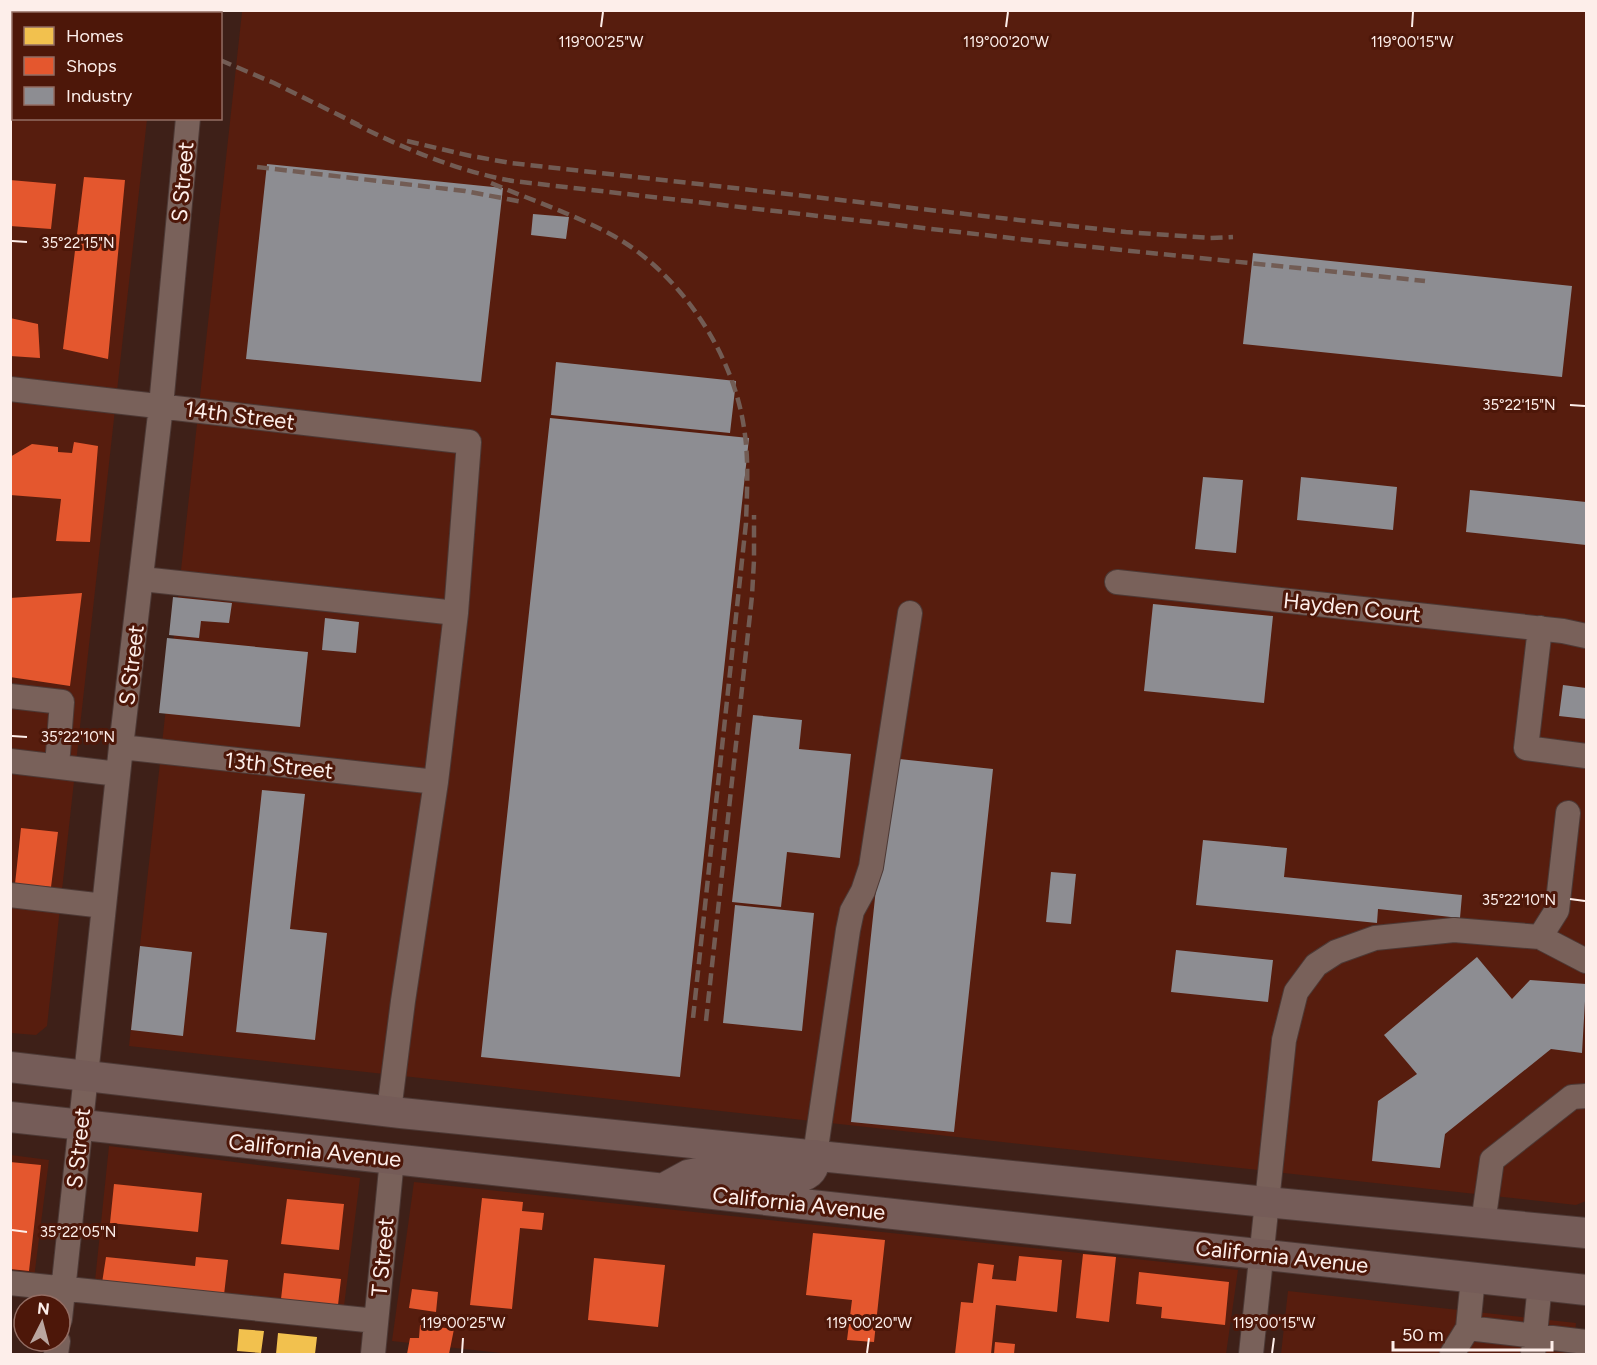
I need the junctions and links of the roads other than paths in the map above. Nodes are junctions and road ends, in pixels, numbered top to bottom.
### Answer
1 (188, 120) edge
2 (10, 389) edge
3 (161, 406) junction
4 (142, 579) junction
5 (1117, 582) dead end
6 (456, 613) junction
7 (910, 613) dead end
8 (1540, 628) junction
9 (1587, 636) edge
10 (10, 696) edge
11 (121, 747) junction
12 (1587, 756) edge
13 (10, 761) edge
14 (57, 766) junction
15 (118, 774) junction
16 (436, 782) junction
17 (1568, 813) dead end
18 (10, 895) edge
19 (104, 906) junction
20 (1540, 937) junction
21 (1587, 960) edge
22 (10, 1067) edge
23 (85, 1075) junction
24 (1587, 1096) edge
25 (389, 1111) junction
26 (10, 1117) edge
27 (505, 1123) junction
28 (81, 1124) junction
29 (815, 1155) junction
30 (392, 1159) junction
31 (663, 1188) junction
32 (1266, 1202) junction
33 (1483, 1223) junction
34 (1587, 1233) edge
35 (1261, 1254) junction
36 (1473, 1278) junction
37 (10, 1283) edge
38 (1540, 1284) junction
39 (63, 1289) junction
40 (1587, 1290) edge
41 (63, 1293) edge
42 (376, 1322) junction
43 (1468, 1328) junction
44 (1587, 1342) edge
45 (1535, 1345) edge
46 (373, 1354) edge
47 (1251, 1354) edge
48 (1452, 1354) edge

1 - 3 street, S Street
2 - 3 street, 14th Street
3 - 4 street, S Street
3 - 6 street, 14th Street
4 - 6 street
4 - 11 street, S Street
5 - 8 street, Hayden Court
6 - 16 street
7 - 29 street
8 - 9 street, Hayden Court
8 - 12 street
10 - 14 street
11 - 15 street, S Street
11 - 16 street, 13th Street
13 - 14 street
14 - 15 street
15 - 19 street, S Street
16 - 25 street
17 - 20 street
18 - 19 street
19 - 23 street, S Street
20 - 21 street
20 - 32 street
22 - 23 main road, California Avenue
23 - 25 main road, California Avenue
23 - 28 street, S Street
24 - 33 street
25 - 27 main road, California Avenue
26 - 28 main road, California Avenue
27 - 29 main road, California Avenue
27 - 30 main road
28 - 30 main road, California Avenue
28 - 39 street, S Street
29 - 31 main road
29 - 32 main road, California Avenue
30 - 31 main road, California Avenue
30 - 42 street, T Street
31 - 35 main road, California Avenue
32 - 33 main road, California Avenue
32 - 35 street
33 - 34 main road, California Avenue
35 - 36 main road, California Avenue
35 - 47 street
36 - 38 main road, California Avenue
36 - 43 street
37 - 39 street
38 - 40 main road, California Avenue
38 - 45 street
39 - 41 street, S Street
39 - 42 street
42 - 46 street, T Street
43 - 45 street
43 - 48 street
44 - 45 street

